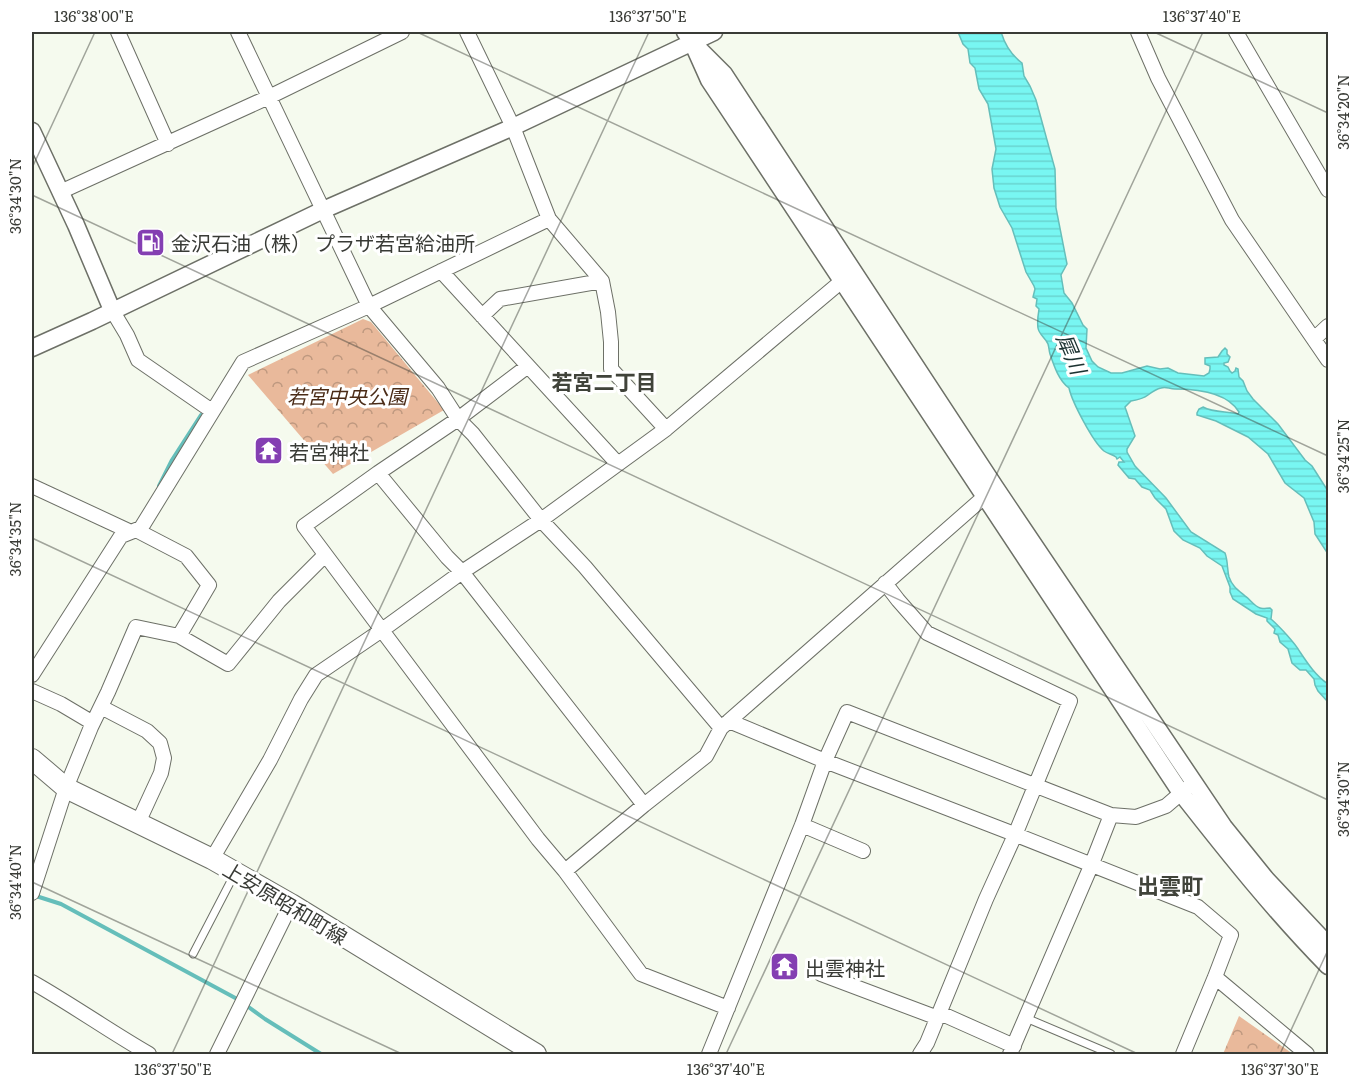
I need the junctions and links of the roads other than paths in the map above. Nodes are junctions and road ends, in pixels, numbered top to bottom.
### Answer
1 (118, 32) edge
2 (238, 32) edge
3 (402, 32) edge
4 (467, 32) edge
5 (714, 32) edge
6 (1138, 32) edge
7 (1236, 32) edge
8 (377, 37) edge
9 (688, 37) edge
10 (269, 97) junction
11 (513, 127) junction
12 (32, 131) edge
13 (168, 144) junction
14 (1329, 190) edge
15 (60, 192) junction
16 (323, 210) junction
17 (549, 219) junction
18 (441, 271) junction
19 (847, 277) junction
20 (602, 281) junction
21 (369, 306) junction
22 (112, 310) junction
23 (482, 316) junction
24 (1329, 326) edge
25 (1314, 339) junction
26 (32, 348) edge
27 (1329, 360) edge
28 (528, 366) junction
29 (212, 411) junction
30 (458, 419) junction
31 (666, 429) junction
32 (618, 464) junction
33 (378, 473) junction
34 (32, 486) edge
35 (990, 492) junction
36 (541, 520) junction
37 (134, 531) junction
38 (326, 555) junction
39 (462, 572) junction
40 (885, 583) junction
41 (382, 630) junction
42 (179, 636) junction
43 (32, 675) edge
44 (32, 691) edge
45 (101, 707) junction
46 (93, 723) junction
47 (725, 725) junction
48 (32, 759) edge
49 (825, 761) junction
50 (1035, 786) junction
51 (66, 788) junction
52 (1187, 788) junction
53 (644, 805) junction
54 (1111, 815) junction
55 (138, 823) junction
56 (802, 825) junction
57 (1015, 835) junction
58 (863, 851) dead end
59 (212, 859) junction
60 (1091, 866) junction
61 (565, 871) junction
62 (235, 872) junction
63 (32, 893) edge
64 (291, 904) junction
65 (1329, 945) edge
66 (193, 954) dead end
67 (1329, 966) edge
68 (821, 974) dead end
69 (1215, 977) junction
70 (32, 982) edge
71 (728, 1008) junction
72 (939, 1016) junction
73 (1026, 1018) junction
74 (1012, 1050) edge
75 (149, 1054) edge
76 (217, 1054) edge
77 (536, 1054) edge
78 (710, 1054) edge
79 (920, 1054) edge
80 (1112, 1054) edge
81 (1183, 1054) edge
82 (1307, 1054) edge

1 - 13 street
2 - 10 street
3 - 8 street
4 - 11 street
5 - 9 street
6 - 25 street
7 - 14 street
8 - 10 street
9 - 11 street
9 - 19 street
10 - 13 street
10 - 16 street
11 - 16 street
11 - 17 street
12 - 15 street
13 - 15 street
15 - 22 street
16 - 21 street
16 - 22 street
17 - 18 street
17 - 20 street
18 - 21 street
18 - 23 street
19 - 31 street
19 - 35 street
20 - 23 street
20 - 31 street
21 - 29 street
21 - 30 street
22 - 26 street
22 - 29 street
23 - 28 street
24 - 25 street
25 - 27 street
28 - 30 street
28 - 32 street
29 - 37 street
30 - 33 street
30 - 36 street
31 - 32 street
32 - 36 street
33 - 38 street
33 - 39 street
34 - 37 street
35 - 40 street
35 - 52 street
36 - 39 street
36 - 47 street
37 - 42 street
37 - 43 street
38 - 41 street
38 - 42 street
39 - 41 street
39 - 53 street
40 - 47 street
40 - 50 street
41 - 59 street
41 - 61 street
42 - 45 street
44 - 46 street
45 - 46 street
45 - 55 street
46 - 51 street
47 - 49 street
47 - 53 street
48 - 51 main road, 上安原昭和町線
49 - 50 street
49 - 56 street
49 - 57 street
50 - 54 street
50 - 57 street
51 - 55 main road, 上安原昭和町線
51 - 63 street
52 - 54 street
52 - 65 street
52 - 67 street
53 - 61 street
54 - 60 street
55 - 59 main road, 上安原昭和町線
56 - 58 street
56 - 71 street
57 - 60 street
57 - 72 street
59 - 62 main road, 上安原昭和町線
60 - 69 street
60 - 73 street
61 - 71 street
62 - 64 main road, 上安原昭和町線
62 - 66 lane
64 - 76 street
64 - 77 main road, 上安原昭和町線
68 - 72 street
69 - 81 street
69 - 82 street
70 - 75 street
71 - 78 street
72 - 74 street
72 - 79 street
73 - 74 street
73 - 80 lane

